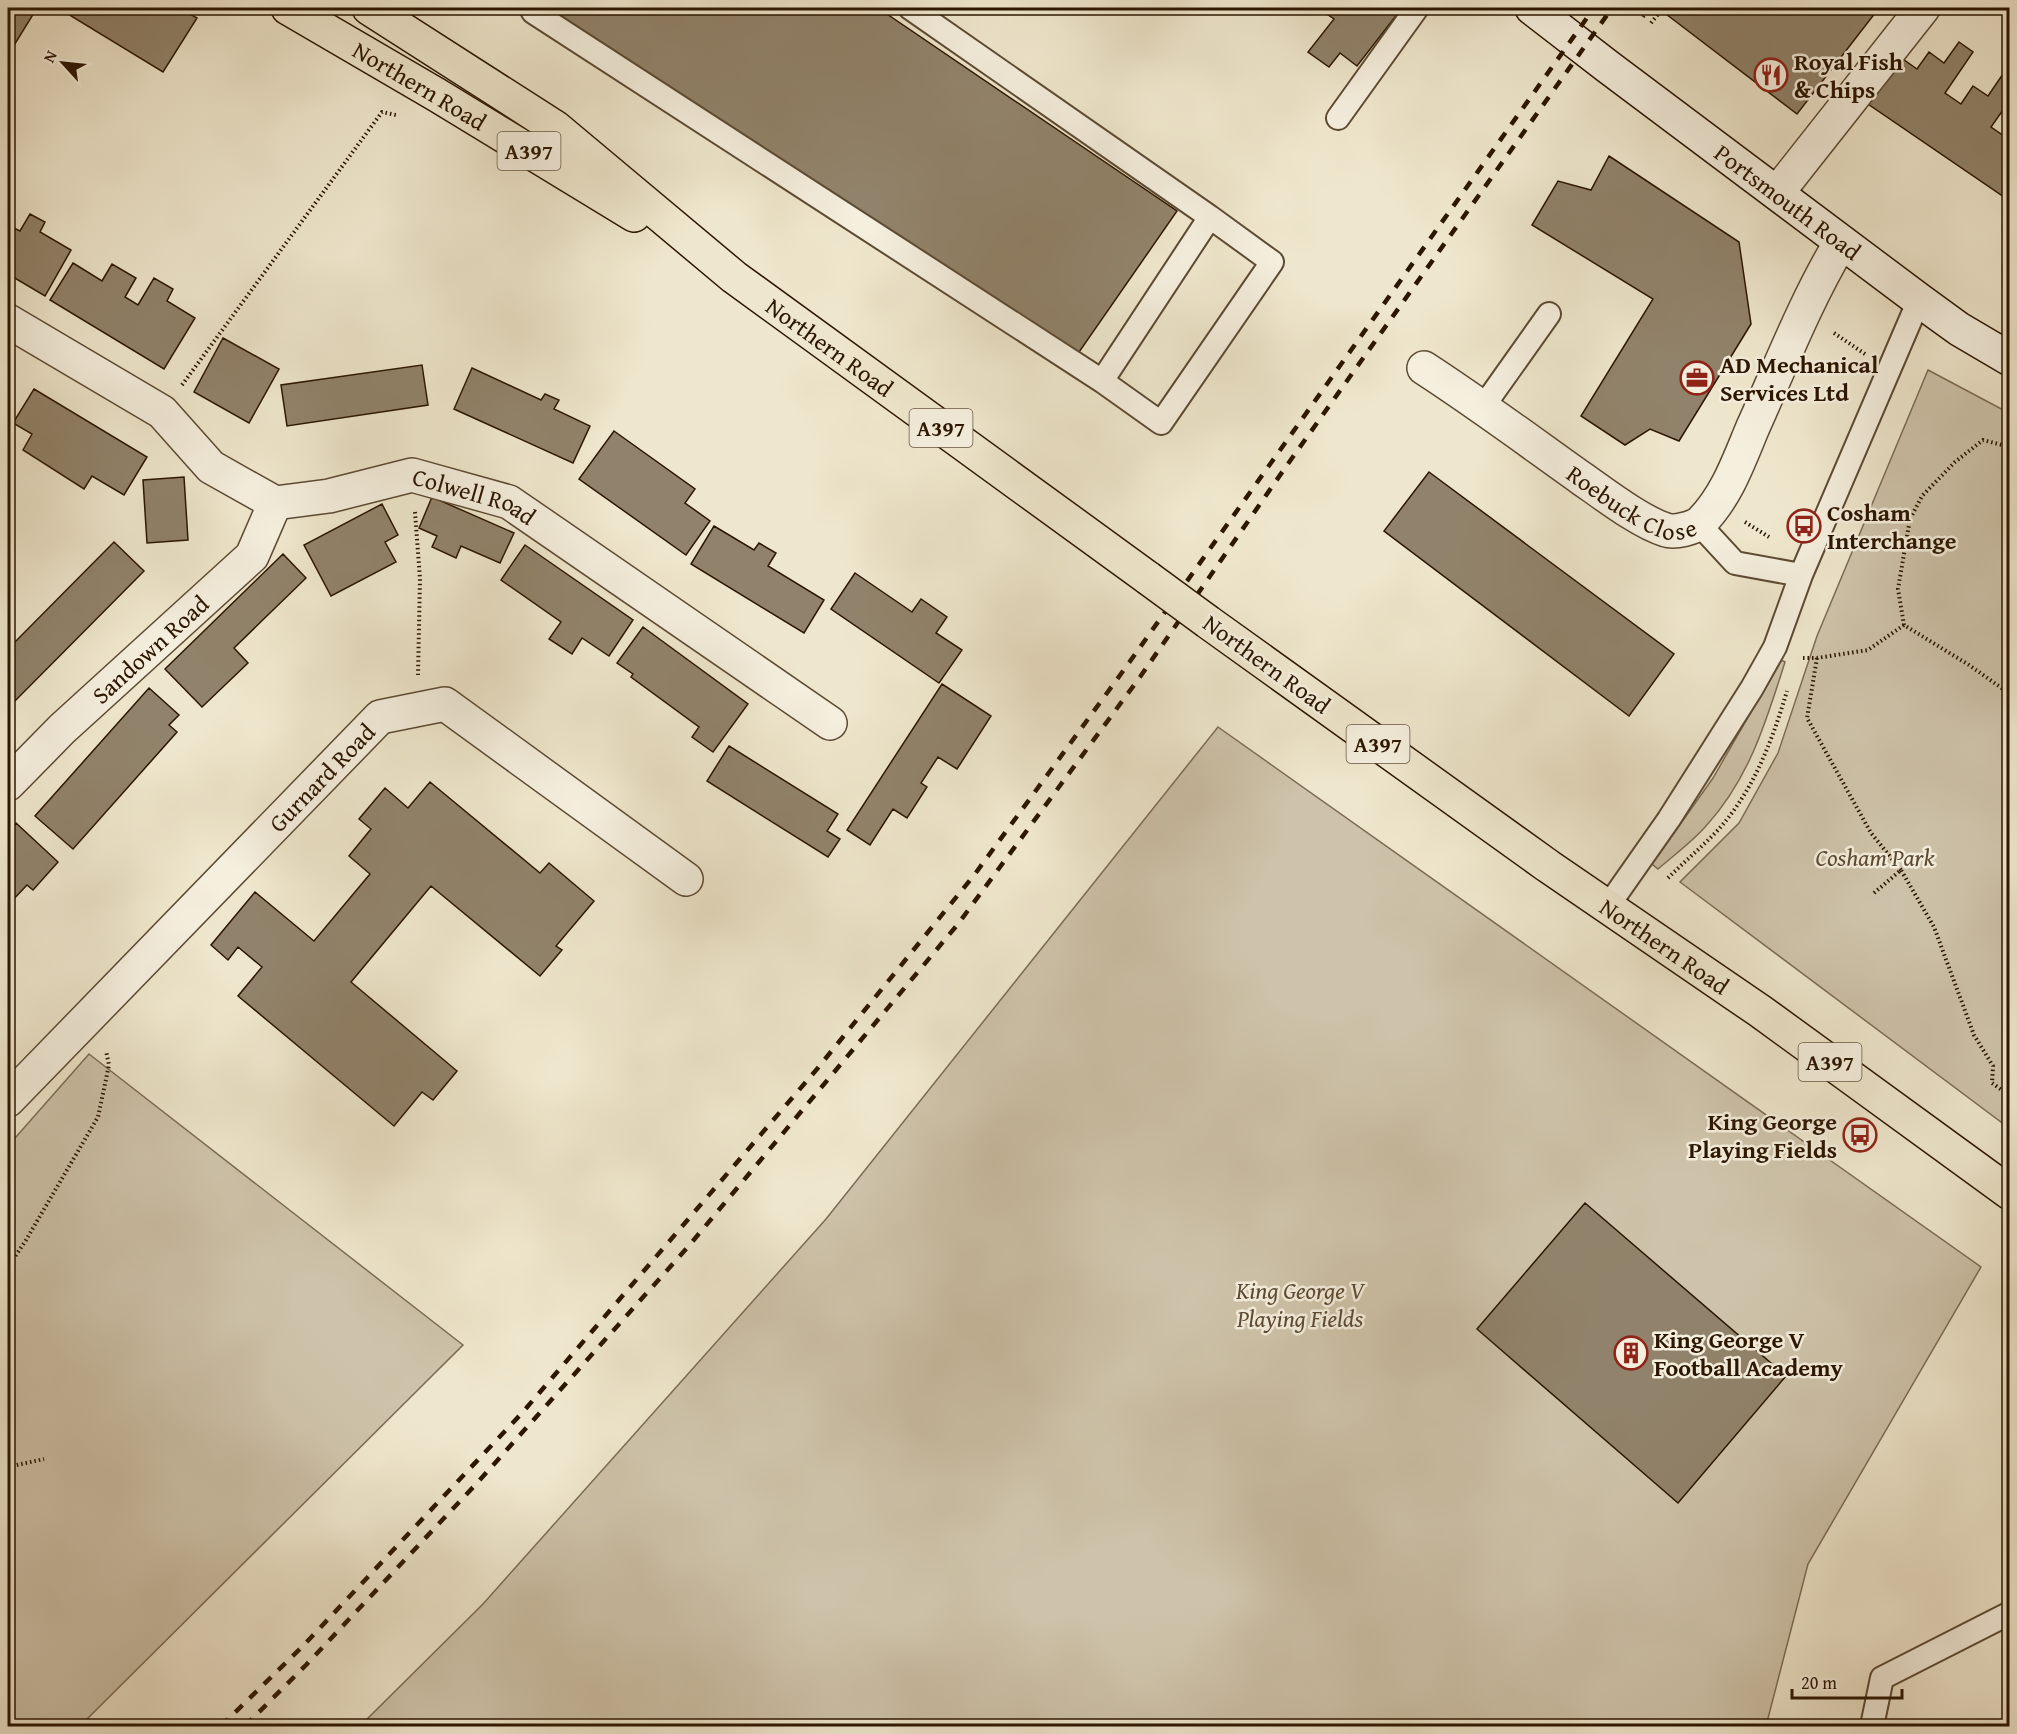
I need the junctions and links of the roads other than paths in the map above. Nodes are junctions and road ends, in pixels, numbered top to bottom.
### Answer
1 (288, 8) edge
2 (369, 8) edge
3 (531, 8) edge
4 (910, 8) edge
5 (1417, 8) edge
6 (1532, 8) edge
7 (1923, 8) edge
8 (1338, 118) dead end
9 (1777, 193) junction
10 (1210, 217) junction
11 (1841, 242) junction
12 (734, 277) junction
13 (1919, 300) junction
14 (1548, 314) dead end
15 (8, 324) edge
16 (2010, 358) edge
17 (1424, 368) dead end
18 (1102, 381) junction
19 (1483, 407) junction
20 (275, 503) junction
21 (1699, 524) junction
22 (1801, 575) junction
23 (830, 723) dead end
24 (8, 784) edge
25 (686, 879) dead end
26 (1608, 906) junction
27 (8, 1100) edge
28 (2010, 1193) edge
29 (2010, 1613) edge
30 (1872, 1726) edge

1 - 12 main road, Northern Road / A397
2 - 12 main road, Northern Road / A397
3 - 18 lane
4 - 10 lane
5 - 8 lane
6 - 9 street, Portsmouth Road
7 - 9 street
9 - 11 street, Portsmouth Road
10 - 18 lane
10 - 18 lane
11 - 13 street, Portsmouth Road
11 - 21 street, Roebuck Close
12 - 26 main road, Northern Road / A397, bridge
13 - 16 street, Portsmouth Road
13 - 22 lane
14 - 19 lane
15 - 20 street
17 - 19 street, Roebuck Close
19 - 21 street, Roebuck Close
20 - 23 street, Colwell Road
20 - 24 street, Sandown Road
21 - 22 lane
22 - 26 lane
25 - 27 street, Gurnard Road
26 - 28 main road, Northern Road / A397
29 - 30 lane

